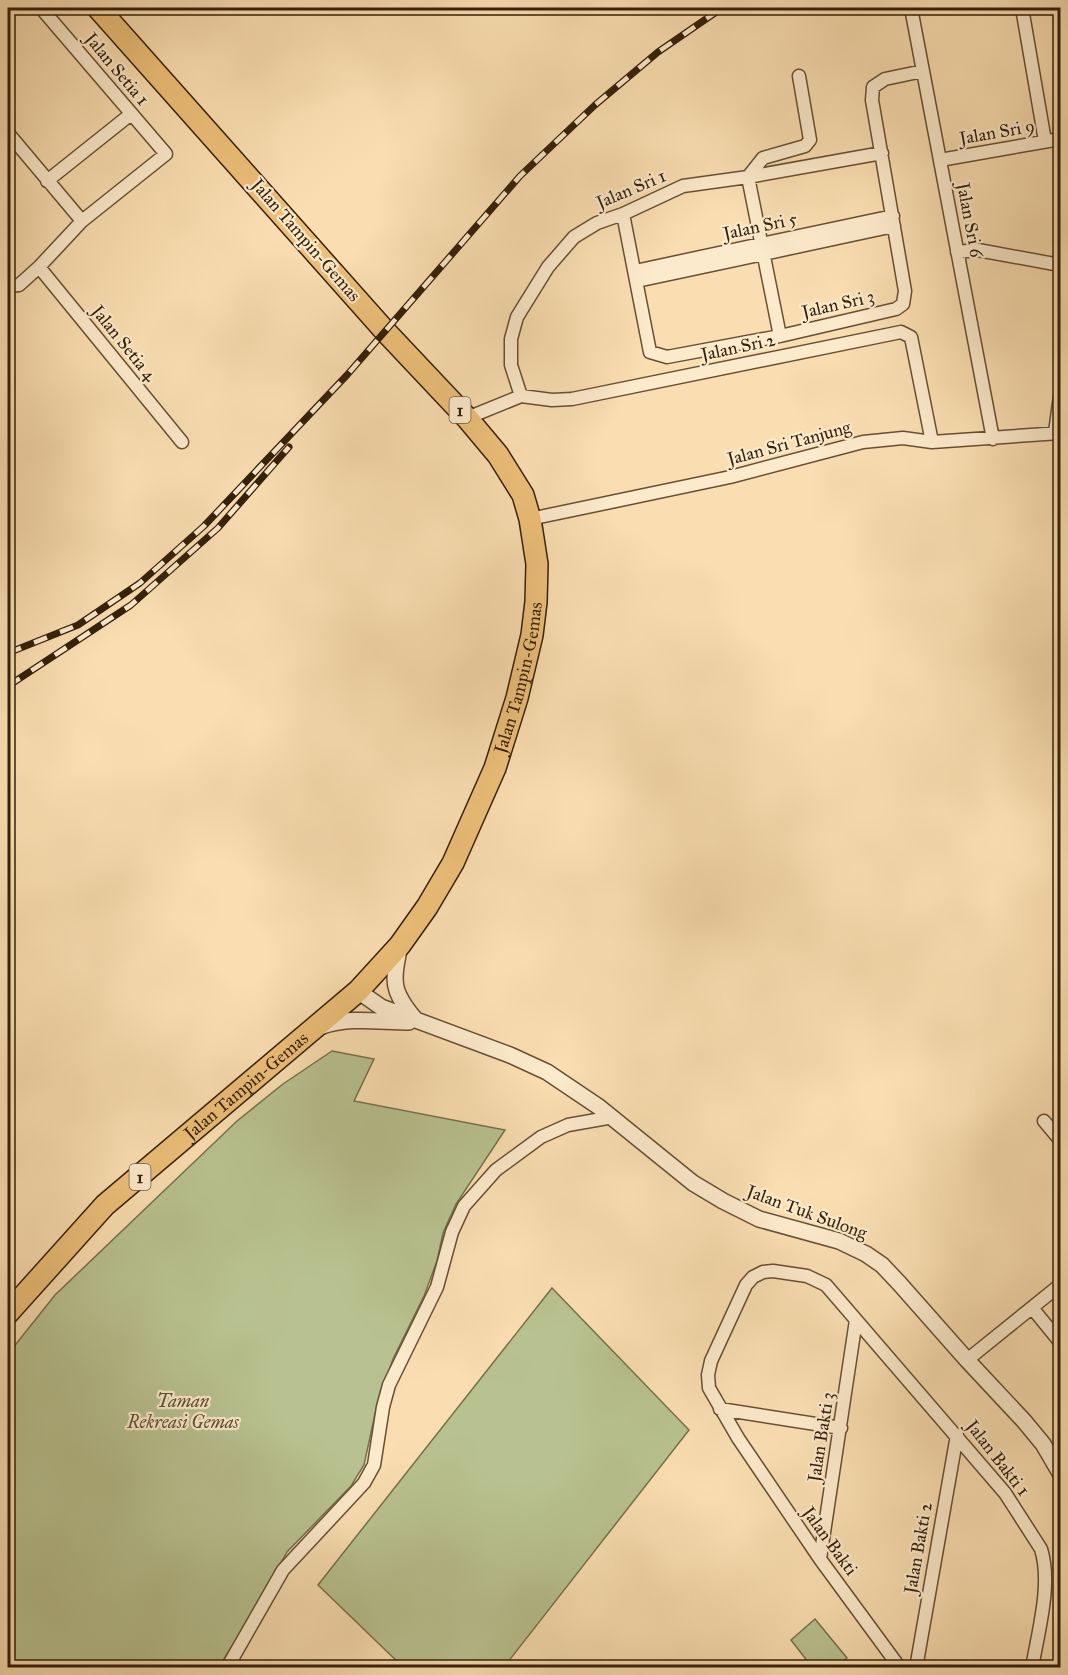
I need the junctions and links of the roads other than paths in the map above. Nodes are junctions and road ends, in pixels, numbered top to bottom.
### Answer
1 (41, 8) edge
2 (98, 8) edge
3 (911, 8) edge
4 (1022, 8) edge
5 (923, 71) junction
6 (799, 76) dead end
7 (131, 114) junction
8 (8, 133) edge
9 (1060, 139) edge
10 (1045, 141) junction
11 (882, 153) junction
12 (940, 160) junction
13 (748, 177) junction
14 (47, 181) junction
15 (623, 214) junction
16 (82, 221) junction
17 (894, 221) junction
18 (762, 249) junction
19 (957, 252) junction
20 (1060, 265) edge
21 (39, 267) junction
22 (636, 276) junction
23 (8, 286) edge
24 (780, 336) junction
25 (521, 396) junction
26 (1060, 396) edge
27 (467, 418) junction
28 (1058, 433) edge
29 (993, 439) junction
30 (182, 442) dead end
31 (932, 442) junction
32 (530, 519) junction
33 (400, 945) junction
34 (358, 991) junction
35 (418, 1022) junction
36 (311, 1030) junction
37 (613, 1117) junction
38 (1044, 1121) dead end
39 (1060, 1140) edge
40 (1060, 1285) edge
41 (1033, 1309) junction
42 (8, 1313) edge
43 (856, 1320) junction
44 (1060, 1342) edge
45 (967, 1360) junction
46 (720, 1409) junction
47 (841, 1428) junction
48 (957, 1435) junction
49 (1060, 1473) edge
50 (820, 1559) junction
51 (227, 1668) edge
52 (900, 1668) edge
53 (916, 1668) edge
54 (1032, 1668) edge

1 - 7 street, Jalan Setia 1
2 - 27 highway, Jalan Tampin-Gemas / 1
3 - 5 street, Jalan Sri 6
4 - 10 street
5 - 11 street, Jalan Sri 3
5 - 12 street, Jalan Sri 6
6 - 13 street
7 - 14 street
7 - 16 street, Jalan Setia 1
8 - 14 street
9 - 10 street, Jalan Sri 9
10 - 12 street, Jalan Sri 9
11 - 13 street, Jalan Sri 1
11 - 17 street, Jalan Sri 3
12 - 19 street, Jalan Sri 6
13 - 15 street, Jalan Sri 1
13 - 18 street
14 - 16 street
15 - 22 street, Jalan Sri 3
15 - 25 street, Jalan Sri 1
16 - 21 street
17 - 18 street, Jalan Sri 5
17 - 24 street, Jalan Sri 3
18 - 22 street, Jalan Sri 5
18 - 24 street
19 - 20 street
19 - 29 street, Jalan Sri 6
21 - 23 street
21 - 30 street, Jalan Setia 4
22 - 24 street, Jalan Sri 3
25 - 27 street, Jalan Sri 2
25 - 31 street, Jalan Sri 2
26 - 28 street
27 - 32 highway, Jalan Tampin-Gemas / 1
28 - 29 street, Jalan Sri Tanjung
29 - 31 street, Jalan Sri Tanjung
31 - 32 street, Jalan Sri Tanjung
32 - 33 highway, Jalan Tampin-Gemas / 1
33 - 34 highway, Jalan Tampin-Gemas / 1
33 - 35 street
34 - 35 street, Jalan Tuk Sulong
34 - 36 highway, Jalan Tampin-Gemas / 1
35 - 36 street
35 - 37 street, Jalan Tuk Sulong
36 - 42 highway, Jalan Tampin-Gemas / 1
37 - 45 street, Jalan Tuk Sulong
37 - 51 street
38 - 39 street
40 - 41 street
41 - 44 street
41 - 45 street
43 - 46 street, Jalan Bakti 1
43 - 47 street, Jalan Bakti 3
43 - 48 street, Jalan Bakti 1
45 - 49 street, Jalan Tuk Sulong
46 - 47 street
46 - 50 street, Jalan Bakti
47 - 50 street, Jalan Bakti 3
48 - 53 street, Jalan Bakti 2
48 - 54 street, Jalan Bakti 1
50 - 52 street, Jalan Bakti

